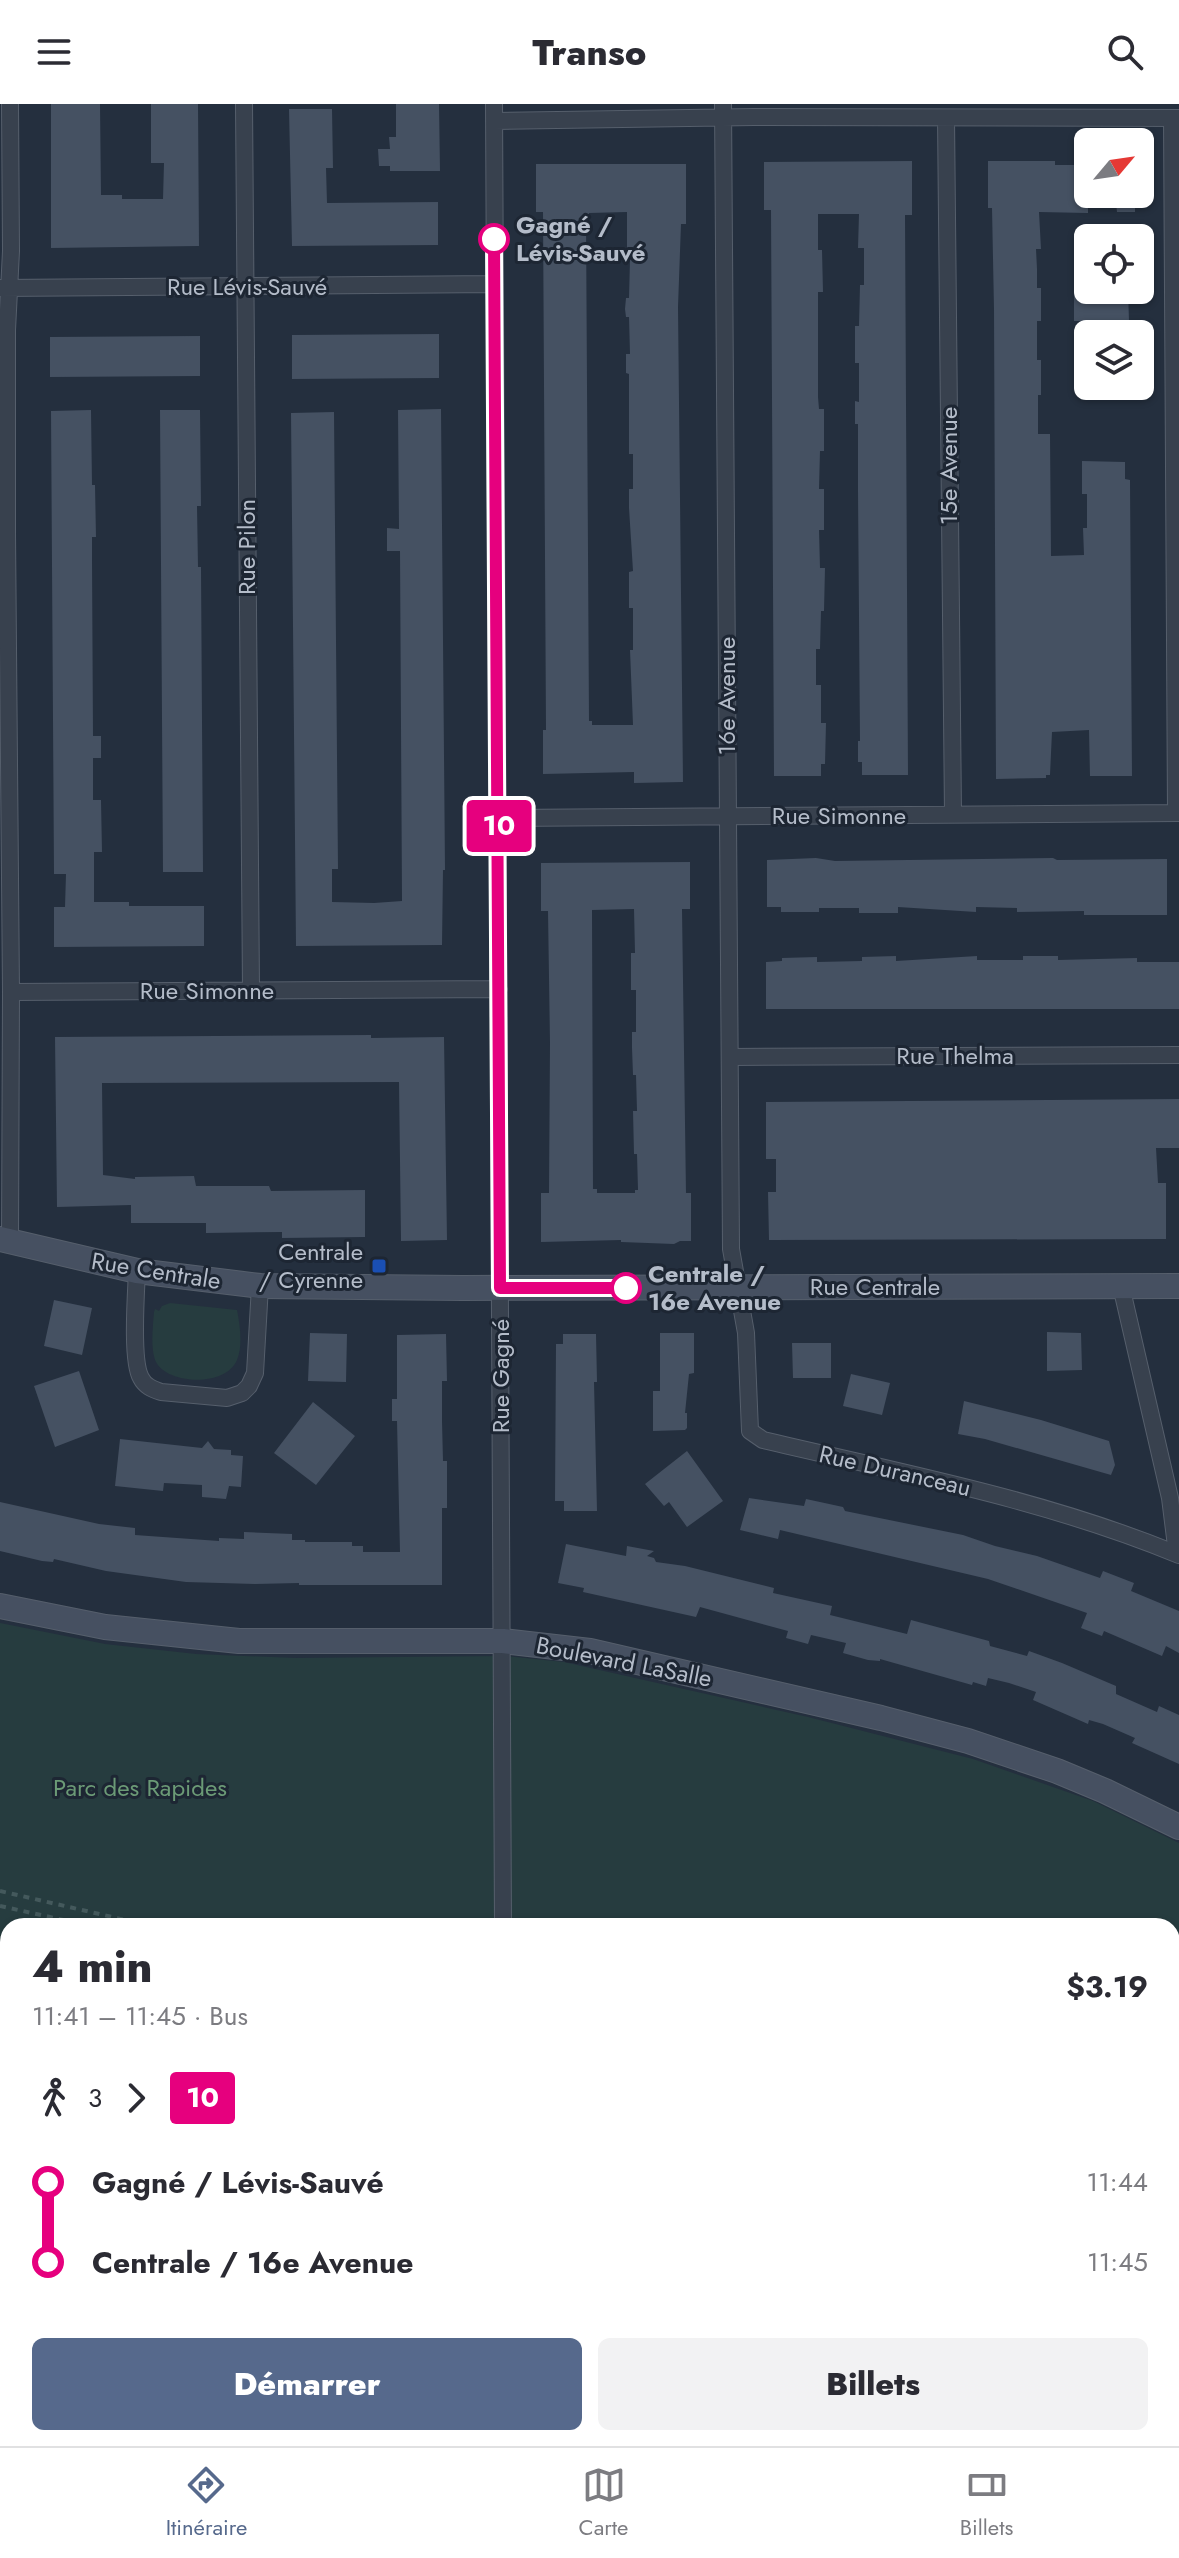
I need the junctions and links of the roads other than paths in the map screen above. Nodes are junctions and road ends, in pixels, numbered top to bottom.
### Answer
1 (10, 104) edge
2 (244, 104) edge
3 (723, 111) edge
4 (494, 112) edge
5 (946, 118) junction
6 (1176, 118) edge
7 (495, 284) junction
8 (246, 287) junction
9 (5, 288) edge
10 (3, 533) edge
11 (4, 774) edge
12 (1177, 813) edge
13 (953, 814) junction
14 (728, 816) junction
15 (499, 818) junction
16 (499, 989) junction
17 (251, 990) junction
18 (11, 992) junction
19 (1179, 1055) edge
20 (730, 1057) junction
21 (5, 1240) edge
22 (137, 1271) junction
23 (260, 1286) junction
24 (1121, 1286) junction
25 (1179, 1286) edge
26 (500, 1288) junction
27 (738, 1288) junction
28 (1178, 1554) edge
29 (0, 1606) edge
30 (503, 1641) junction
31 (1179, 1827) edge
32 (503, 1918) edge

1 - 9 street
2 - 8 street, Rue Pilon
3 - 4 street
3 - 5 street
3 - 14 street, 16e Avenue
4 - 7 street, Rue Gagné
5 - 6 street
5 - 13 street, 15e Avenue
6 - 12 street
7 - 8 street, Rue Lévis-Sauvé
7 - 15 street, Rue Gagné
8 - 9 street, Rue Lévis-Sauvé
8 - 17 street, Rue Pilon
9 - 10 street
10 - 11 street
11 - 18 street
12 - 13 street, Rue Simonne
13 - 14 street, Rue Simonne
14 - 15 street, Rue Simonne
14 - 20 street, 16e Avenue
15 - 16 street, Rue Gagné
16 - 17 street, Rue Simonne
16 - 26 street, Rue Gagné
17 - 18 street, Rue Simonne
18 - 21 street
19 - 20 street, Rue Thelma
20 - 27 street, 16e Avenue
21 - 22 main road, Rue Centrale
22 - 23 main road, Rue Centrale
22 - 23 street
23 - 26 main road, Rue Centrale
24 - 25 main road, Rue Centrale
24 - 27 main road, Rue Centrale
24 - 28 street
26 - 27 main road, Rue Centrale
26 - 30 street, Rue Gagné
27 - 28 street, Rue Duranceau
29 - 30 main road, Boulevard LaSalle
30 - 31 main road, Boulevard LaSalle
30 - 32 street, Rue Gagné

